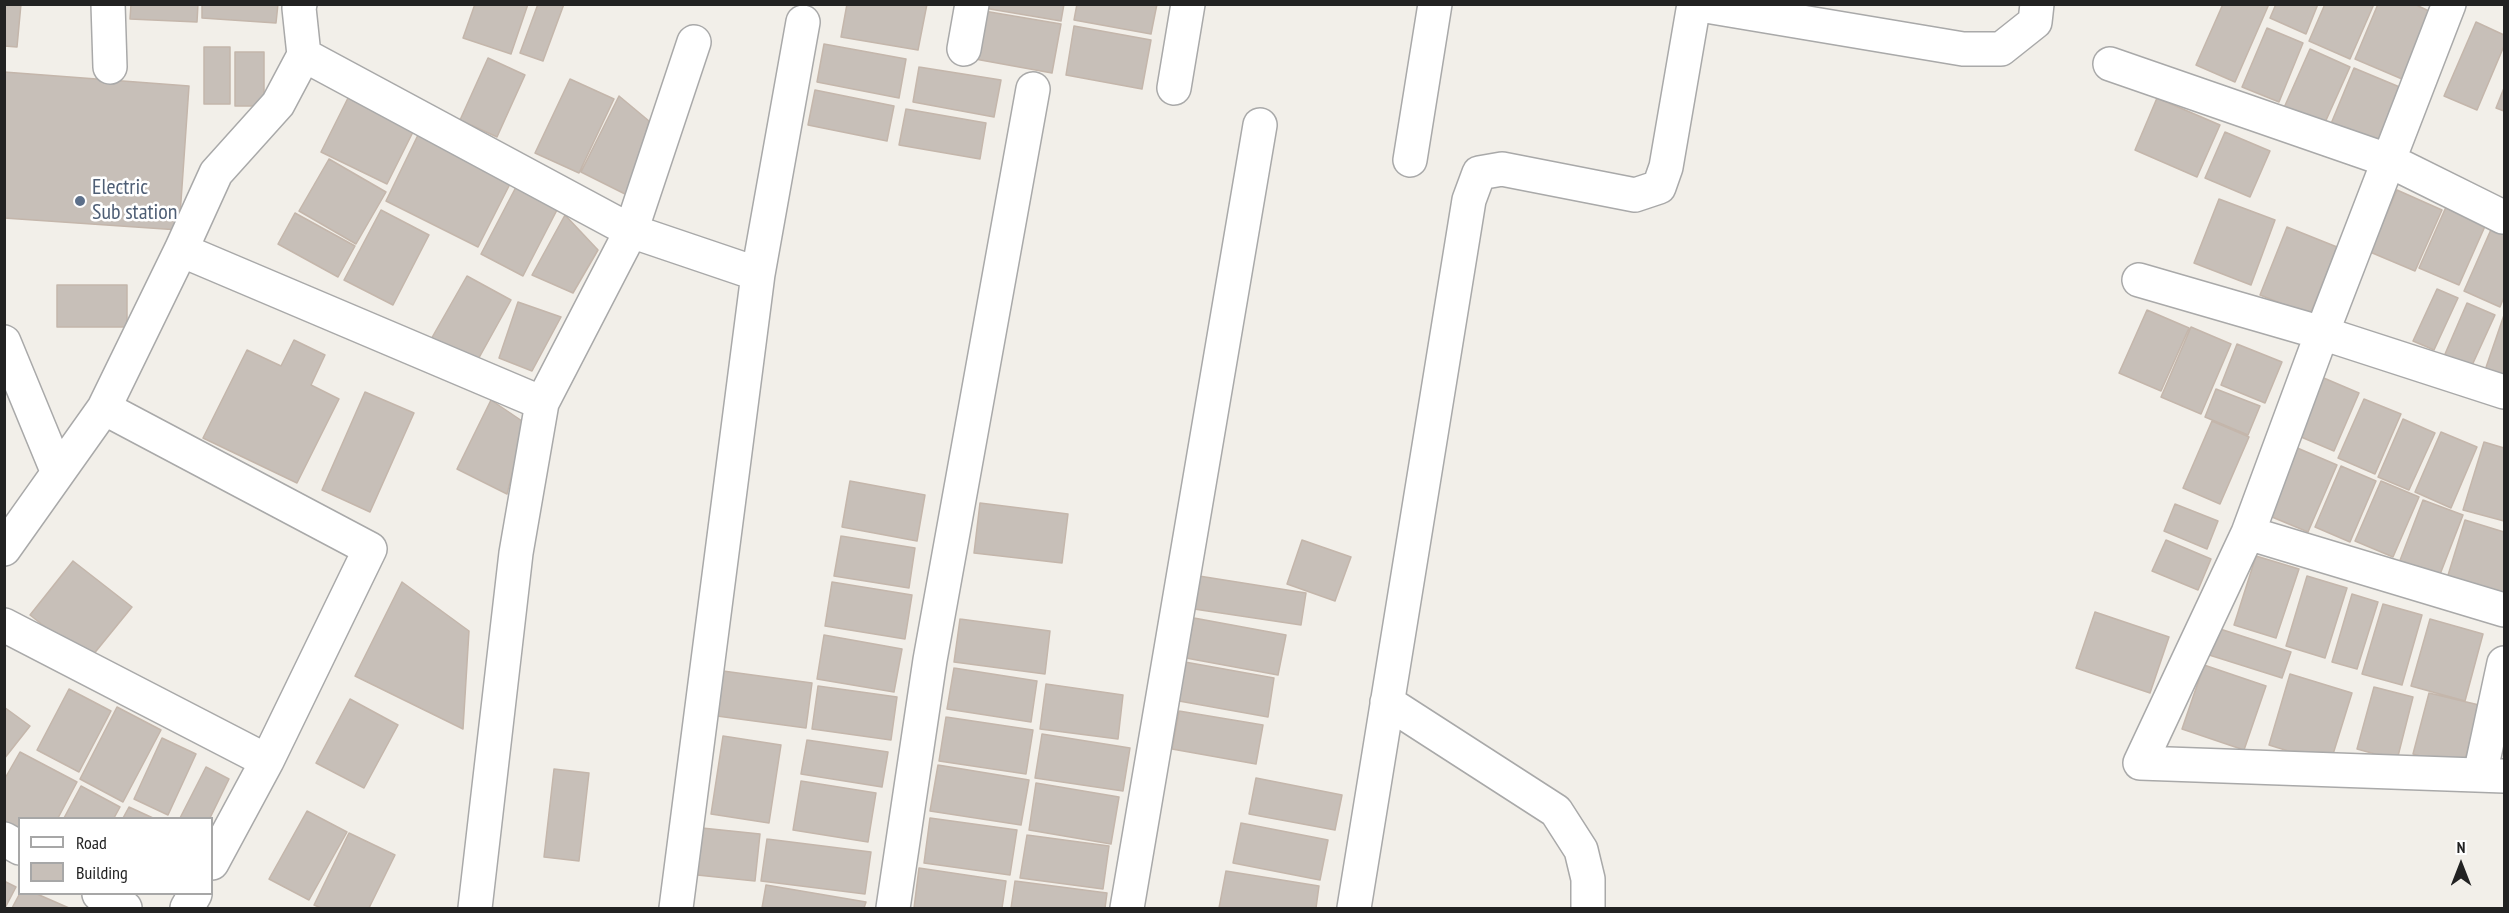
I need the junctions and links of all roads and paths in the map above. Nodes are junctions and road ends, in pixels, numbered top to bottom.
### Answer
1 (108, 4) edge
2 (300, 4) edge
3 (972, 4) edge
4 (1188, 4) edge
5 (1435, 4) edge
6 (1694, 4) edge
7 (2037, 4) edge
8 (2449, 4) edge
9 (1858, 18) edge
10 (803, 22) dead end
11 (694, 42) dead end
12 (964, 49) dead end
13 (304, 55) junction
14 (2110, 64) dead end
15 (110, 67) dead end
16 (1174, 88) dead end
17 (1033, 89) dead end
18 (1260, 125) dead end
19 (1410, 160) dead end
20 (2390, 161) junction
21 (2503, 217) dead end
22 (631, 231) junction
23 (181, 250) junction
24 (758, 274) junction
25 (2139, 280) dead end
26 (2322, 333) junction
27 (4, 342) edge
28 (2505, 392) edge
29 (542, 403) junction
30 (104, 408) junction
31 (58, 473) junction
32 (2248, 533) junction
33 (4, 549) edge
34 (2505, 610) edge
35 (4, 625) edge
36 (2505, 663) edge
37 (1387, 702) junction
38 (267, 761) junction
39 (2492, 776) edge
40 (4, 839) edge
41 (18, 847) edge
42 (213, 861) edge
43 (101, 895) edge
44 (194, 895) edge
45 (125, 909) edge
46 (187, 909) edge
47 (475, 909) edge
48 (676, 909) edge
49 (893, 909) edge
50 (1127, 909) edge
51 (1354, 909) edge
52 (1588, 909) edge

1 - 15 street
2 - 13 street
3 - 12 street
4 - 16 street
5 - 19 street
6 - 9 street
6 - 37 street
7 - 9 street
8 - 20 street
10 - 24 street
11 - 22 street
13 - 22 street
13 - 23 street
14 - 20 street
17 - 49 street
18 - 50 street
20 - 21 street
20 - 26 street
22 - 24 street
22 - 29 street
23 - 29 street
23 - 30 street
24 - 48 street
25 - 26 street
26 - 28 street
26 - 32 street
27 - 31 street
29 - 47 street
30 - 31 street
30 - 38 street
31 - 33 street
32 - 34 street
32 - 39 street
35 - 38 street
36 - 39 street
37 - 51 street
37 - 52 street
38 - 42 street
40 - 41 street
43 - 45 street
44 - 46 street

